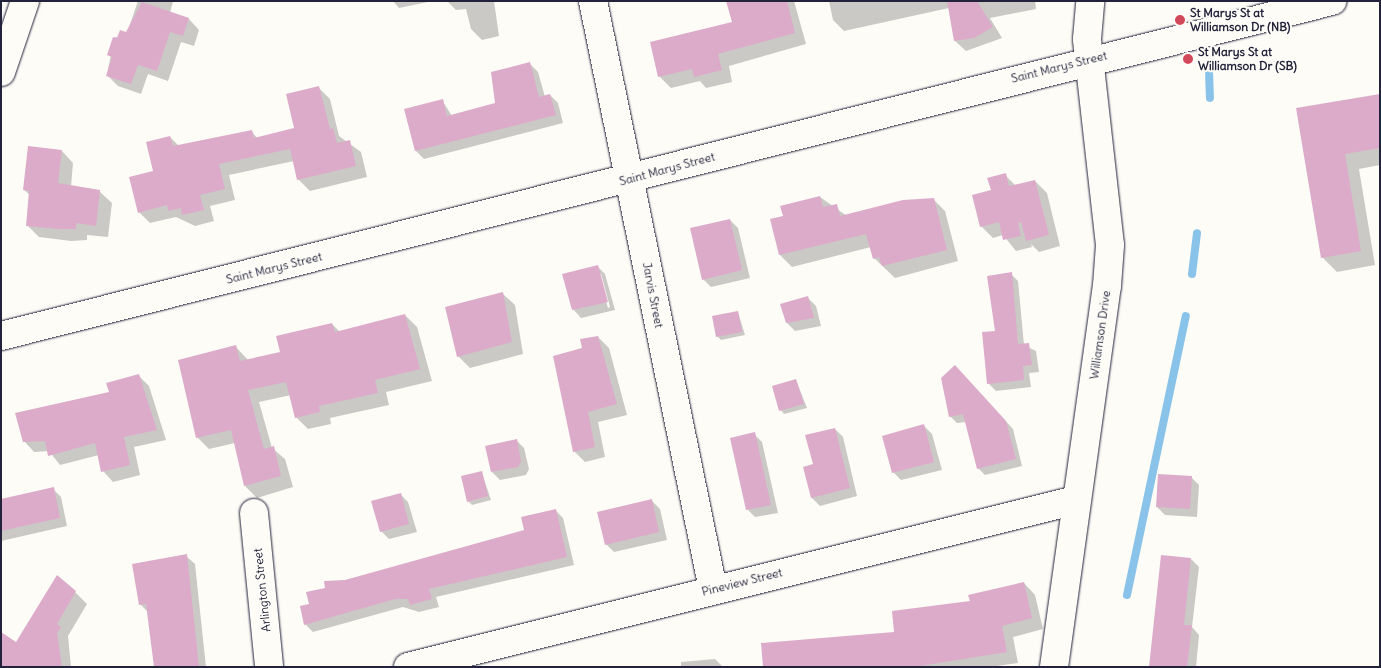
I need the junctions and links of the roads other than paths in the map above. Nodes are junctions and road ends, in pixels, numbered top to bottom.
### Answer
1 (25, 1) edge
2 (593, 1) edge
3 (1090, 1) edge
4 (1332, 1) edge
5 (1089, 59) junction
6 (1, 72) edge
7 (630, 178) junction
8 (1, 336) edge
9 (1076, 500) junction
10 (254, 513) dead end
11 (713, 590) junction
12 (269, 667) edge
13 (408, 667) edge
14 (1054, 667) edge

1 - 6 street
2 - 7 street, Jarvis Street
3 - 5 street, Williamson Drive
4 - 5 street, Saint Marys Street
5 - 7 street, Saint Marys Street
5 - 9 street, Williamson Drive
7 - 8 street, Saint Marys Street
7 - 11 street, Jarvis Street
9 - 11 street, Pineview Street
9 - 14 street, Williamson Drive
10 - 12 street, Arlington Street
11 - 13 street, Pineview Street

